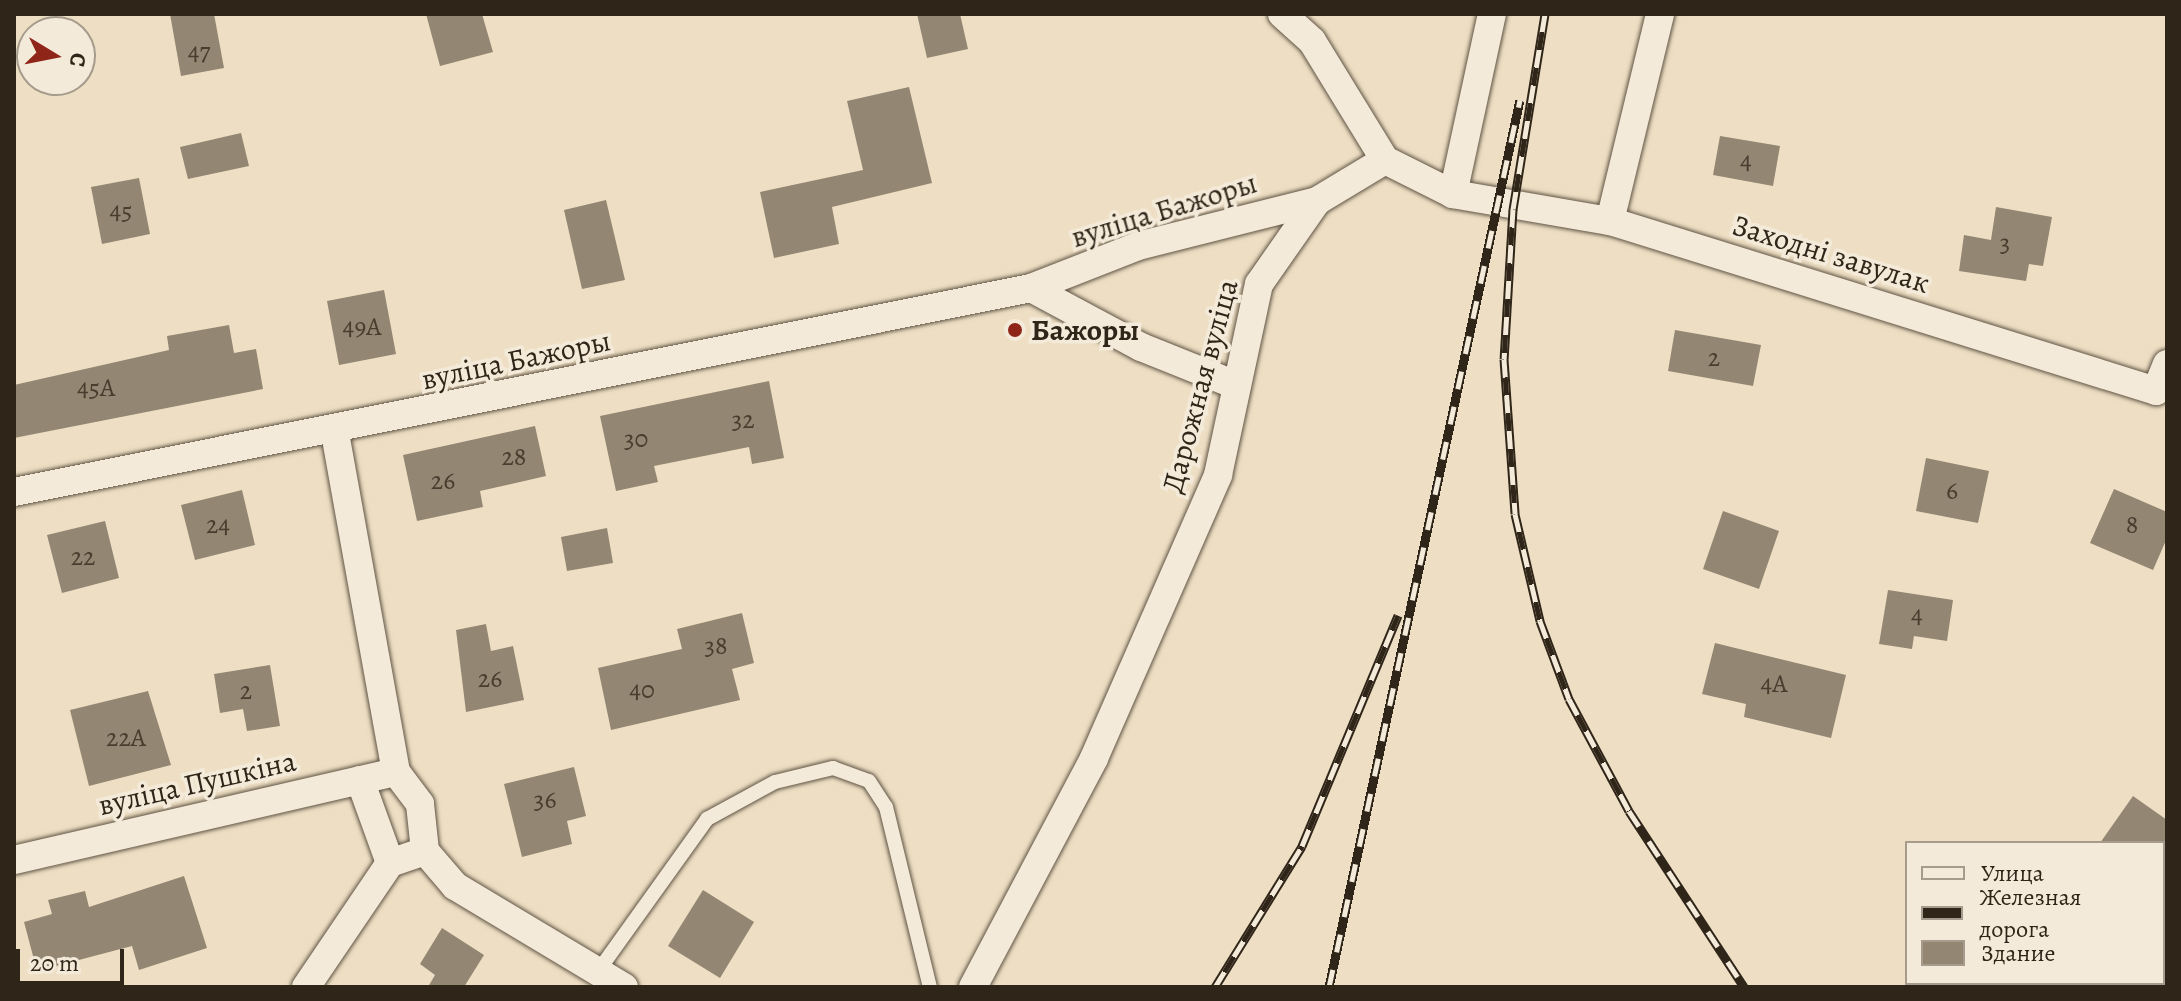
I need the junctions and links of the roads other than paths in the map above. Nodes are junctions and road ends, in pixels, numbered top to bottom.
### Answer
1 (1282, 14) edge
2 (1492, 14) edge
3 (1660, 14) edge
4 (1385, 160) junction
5 (1453, 194) junction
6 (1317, 201) junction
7 (1610, 221) junction
8 (1031, 288) junction
9 (2167, 364) edge
10 (1236, 385) junction
11 (335, 433) junction
12 (14, 492) edge
13 (396, 772) junction
14 (360, 780) junction
15 (425, 851) junction
16 (14, 860) edge
17 (390, 863) junction
18 (599, 970) junction
19 (306, 987) edge
20 (624, 987) edge
21 (930, 987) edge
22 (973, 987) edge

1 - 4 street
2 - 5 street
3 - 7 street
4 - 5 street
4 - 6 street, Дарожная вуліца
5 - 7 street, Заходні завулак
6 - 8 street, вуліца Бажоры
6 - 10 street, Дарожная вуліца
7 - 9 street, Заходні завулак
8 - 10 street
8 - 11 street, вуліца Бажоры
10 - 22 street, Дарожная вуліца
11 - 12 street, вуліца Бажоры
11 - 13 street
13 - 14 street, вуліца Пушкіна
13 - 15 street
14 - 16 street, вуліца Пушкіна
14 - 17 street
15 - 17 street
15 - 18 street
17 - 19 street
18 - 20 street
18 - 21 lane

